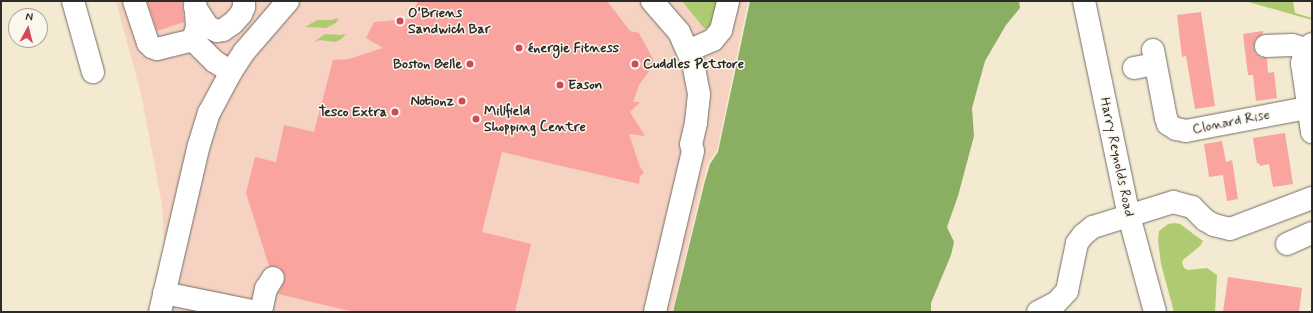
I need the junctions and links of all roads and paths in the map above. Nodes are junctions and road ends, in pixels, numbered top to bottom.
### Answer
1 (73, 1) edge
2 (134, 1) edge
3 (244, 1) edge
4 (288, 1) edge
5 (652, 1) edge
6 (728, 1) edge
7 (1084, 1) edge
8 (195, 4) edge
9 (193, 40) junction
10 (1266, 46) dead end
11 (1309, 46) edge
12 (688, 51) junction
13 (1147, 61) dead end
14 (93, 72) dead end
15 (231, 72) junction
16 (1307, 108) junction
17 (1312, 132) edge
18 (1312, 198) edge
19 (1130, 216) junction
20 (1312, 233) edge
21 (1287, 244) dead end
22 (273, 278) dead end
23 (162, 303) edge
24 (257, 312) edge
25 (261, 312) edge
26 (655, 312) edge
27 (1038, 312) edge
28 (1155, 312) edge

1 - 14 street
2 - 9 street
3 - 8 street
4 - 15 street
5 - 12 street
6 - 12 street
7 - 19 street, Harry Reynolds Road
8 - 9 street
9 - 15 street
10 - 11 street
11 - 16 street
12 - 26 street
13 - 16 street, Clonard Rise
15 - 23 street
16 - 17 street
18 - 19 street
19 - 27 street
19 - 28 street, Harry Reynolds Road
20 - 21 street
22 - 25 street
23 - 24 street

